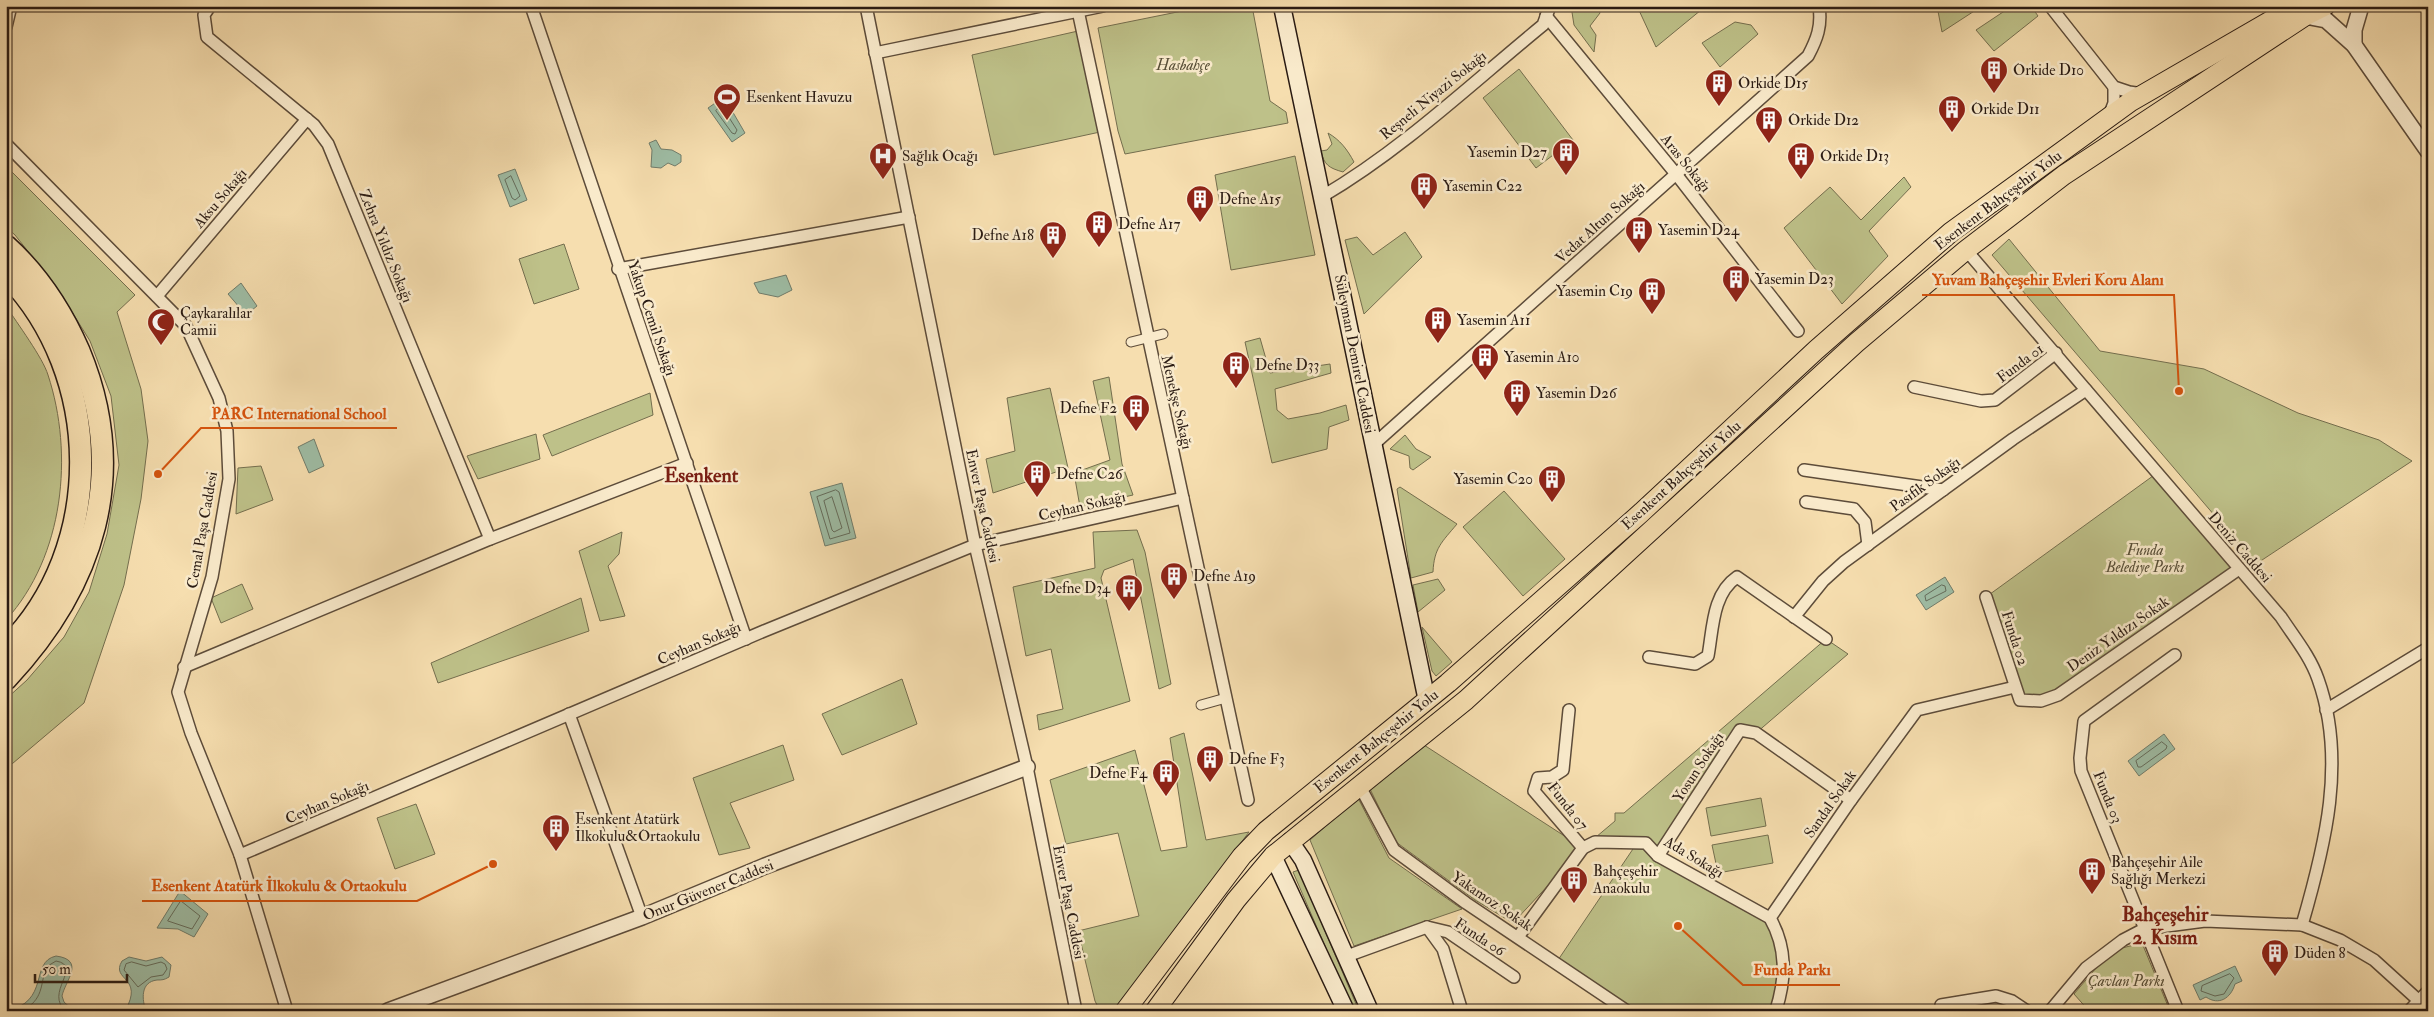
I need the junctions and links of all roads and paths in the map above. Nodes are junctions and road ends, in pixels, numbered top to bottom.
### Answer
1 (11, 6) edge
2 (210, 6) edge
3 (531, 6) edge
4 (866, 6) edge
5 (1103, 6) edge
6 (1282, 6) edge
7 (1819, 6) edge
8 (2050, 6) edge
9 (2324, 6) edge
10 (2361, 6) edge
11 (1077, 9) edge
12 (1548, 11) edge
13 (2300, 11) edge
14 (6, 27) edge
15 (2354, 45) junction
16 (875, 52) junction
17 (2114, 86) junction
18 (2145, 94) junction
19 (2108, 118) junction
20 (307, 119) junction
21 (6, 144) edge
22 (2428, 151) edge
23 (1676, 174) junction
24 (1323, 196) junction
25 (909, 217) junction
26 (1951, 232) junction
27 (6, 246) edge
28 (1966, 250) junction
29 (618, 269) junction
30 (6, 274) edge
31 (157, 296) junction
32 (1798, 332) dead end
33 (1163, 334) dead end
34 (1147, 338) junction
35 (1130, 342) dead end
36 (2056, 353) junction
37 (1914, 387) dead end
38 (2086, 390) junction
39 (1373, 445) junction
40 (687, 464) junction
41 (1804, 470) dead end
42 (1943, 490) junction
43 (1183, 498) junction
44 (1806, 502) dead end
45 (490, 539) junction
46 (975, 545) junction
47 (1868, 545) junction
48 (2239, 569) junction
49 (1986, 597) dead end
50 (1794, 617) junction
51 (746, 639) junction
52 (1826, 639) dead end
53 (6, 648) edge
54 (2428, 648) edge
55 (2175, 655) dead end
56 (1649, 657) dead end
57 (184, 667) junction
58 (6, 679) edge
59 (2015, 688) junction
60 (1226, 698) junction
61 (1426, 701) junction
62 (1201, 706) dead end
63 (1458, 707) junction
64 (1569, 710) dead end
65 (2326, 710) junction
66 (569, 714) junction
67 (1421, 735) junction
68 (1027, 768) junction
69 (1364, 794) dead end
70 (1248, 800) dead end
71 (1851, 800) junction
72 (1266, 831) junction
73 (1290, 841) junction
74 (1583, 848) junction
75 (240, 855) junction
76 (1273, 856) junction
77 (1658, 856) junction
78 (642, 917) junction
79 (1770, 918) junction
80 (1427, 926) junction
81 (2302, 926) junction
82 (2144, 929) junction
83 (1518, 937) junction
84 (1347, 956) junction
85 (1514, 977) dead end
86 (2425, 1000) edge
87 (1941, 1005) dead end
88 (1776, 1010) edge
89 (287, 1011) edge
90 (388, 1011) edge
91 (1076, 1011) edge
92 (1125, 1011) edge
93 (1155, 1011) edge
94 (1346, 1011) edge
95 (1370, 1011) edge
96 (1462, 1011) edge
97 (1627, 1011) edge
98 (2027, 1011) edge
99 (2050, 1011) edge
100 (2178, 1011) edge
101 (2409, 1011) edge

1 - 14 street
2 - 20 street, Zehra Yıldız Sokağı
3 - 29 street, Yakup Cemil Sokağı
4 - 16 street, Enver Paşa Caddesi
5 - 11 street
6 - 24 main road, Süleyman Demirel Caddesi
7 - 23 street, Vedat Altun Sokağı
8 - 17 street
9 - 13 main road, Esenkent Bahçeşehir Yolu
10 - 15 street
11 - 16 street
11 - 34 street, Menekşe Sokağı
12 - 23 street, Aras Sokağı
12 - 24 street, Reşneli Niyazi Sokağı
13 - 15 street
13 - 18 main road, Esenkent Bahçeşehir Yolu
13 - 28 main road, Esenkent Bahçeşehir Yolu
15 - 22 street
16 - 25 street, Enver Paşa Caddesi
17 - 18 street
17 - 19 street
18 - 19 main road, Esenkent Bahçeşehir Yolu
19 - 26 main road, Esenkent Bahçeşehir Yolu
20 - 31 street, Aksu Sokağı
20 - 45 street, Zehra Yıldız Sokağı
21 - 31 street, Cemal Paşa Caddesi
23 - 32 street, Aras Sokağı
23 - 39 street, Vedat Altun Sokağı
24 - 39 main road, Süleyman Demirel Caddesi
25 - 29 street
25 - 46 street, Enver Paşa Caddesi
26 - 28 main road
26 - 61 main road, Esenkent Bahçeşehir Yolu
27 - 58 highway
28 - 36 street, Deniz Caddesi
28 - 63 main road, Esenkent Bahçeşehir Yolu
29 - 40 street, Yakup Cemil Sokağı
30 - 53 highway
31 - 57 street, Cemal Paşa Caddesi
33 - 34 street
34 - 35 street
34 - 43 street, Menekşe Sokağı
36 - 37 street, Funda 01
36 - 38 street, Deniz Caddesi
38 - 42 street, Pasifik Sokağı
38 - 48 street, Deniz Caddesi
39 - 61 main road, Süleyman Demirel Caddesi
40 - 45 street
40 - 51 street, Yakup Cemil Sokağı
41 - 42 street
42 - 47 street, Pasifik Sokağı
43 - 46 street, Ceyhan Sokağı
43 - 60 street, Menekşe Sokağı
44 - 47 street
45 - 57 street
46 - 51 street, Ceyhan Sokağı
46 - 68 street, Enver Paşa Caddesi
47 - 50 street, Pasifik Sokağı
48 - 59 street, Deniz Yıldızı Sokak
48 - 65 street, Deniz Caddesi
49 - 59 street, Funda 02
50 - 52 street
50 - 56 street
51 - 66 street, Ceyhan Sokağı
54 - 65 street
55 - 82 street, Funda 03
57 - 75 street, Cemal Paşa Caddesi
59 - 71 street, Sandal Sokak
60 - 62 street
60 - 70 street, Menekşe Sokağı
61 - 63 main road
61 - 67 main road
61 - 72 main road, Esenkent Bahçeşehir Yolu
63 - 67 main road, Esenkent Bahçeşehir Yolu
64 - 74 street, Funda 07
65 - 81 street, Deniz Caddesi
66 - 75 street, Ceyhan Sokağı
66 - 78 street
67 - 73 main road, Esenkent Bahçeşehir Yolu
68 - 78 street, Onur Güvener Caddesi
68 - 91 street, Enver Paşa Caddesi
69 - 83 street, Yakamoz Sokak
71 - 77 street, Yosun Sokağı
71 - 79 street, Sandal Sokak
72 - 73 main road
72 - 76 main road
72 - 92 main road, Esenkent Bahçeşehir Yolu
73 - 76 main road, Esenkent Bahçeşehir Yolu
73 - 84 main road
74 - 77 street, Ada Sokağı
74 - 83 street
75 - 89 street, Cemal Paşa Caddesi
76 - 93 main road, Esenkent Bahçeşehir Yolu
76 - 94 main road
77 - 79 street, Ada Sokağı
78 - 90 street, Onur Güvener Caddesi
79 - 88 street
80 - 84 street
80 - 85 street, Funda 06
80 - 96 street, Funda 06
81 - 82 street
81 - 86 street
82 - 99 street
82 - 100 street
83 - 97 street, Yakamoz Sokak
84 - 95 main road
86 - 101 street
87 - 98 street

